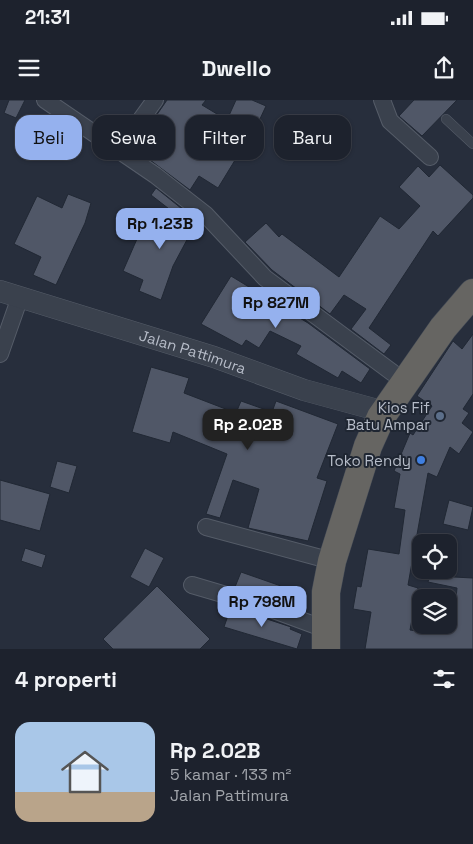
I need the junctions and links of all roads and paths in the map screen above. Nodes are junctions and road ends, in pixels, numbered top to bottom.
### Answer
1 (45, 100) edge
2 (155, 100) edge
3 (382, 100) edge
4 (144, 115) edge
5 (446, 119) dead end
6 (92, 133) edge
7 (473, 144) edge
8 (430, 157) dead end
9 (132, 160) edge
10 (473, 272) edge
11 (473, 293) edge
12 (10, 294) edge
13 (0, 354) edge
14 (393, 374) junction
15 (382, 413) junction
16 (206, 527) dead end
17 (332, 561) junction
18 (192, 585) dead end
19 (325, 639) edge

1 - 6 street
2 - 4 street
3 - 8 street
5 - 7 lane
9 - 14 street
10 - 14 highway
11 - 15 highway
12 - 13 street
12 - 15 street, Jalan Pattimura
14 - 15 highway
15 - 17 highway
16 - 17 street
17 - 19 highway
18 - 19 street

